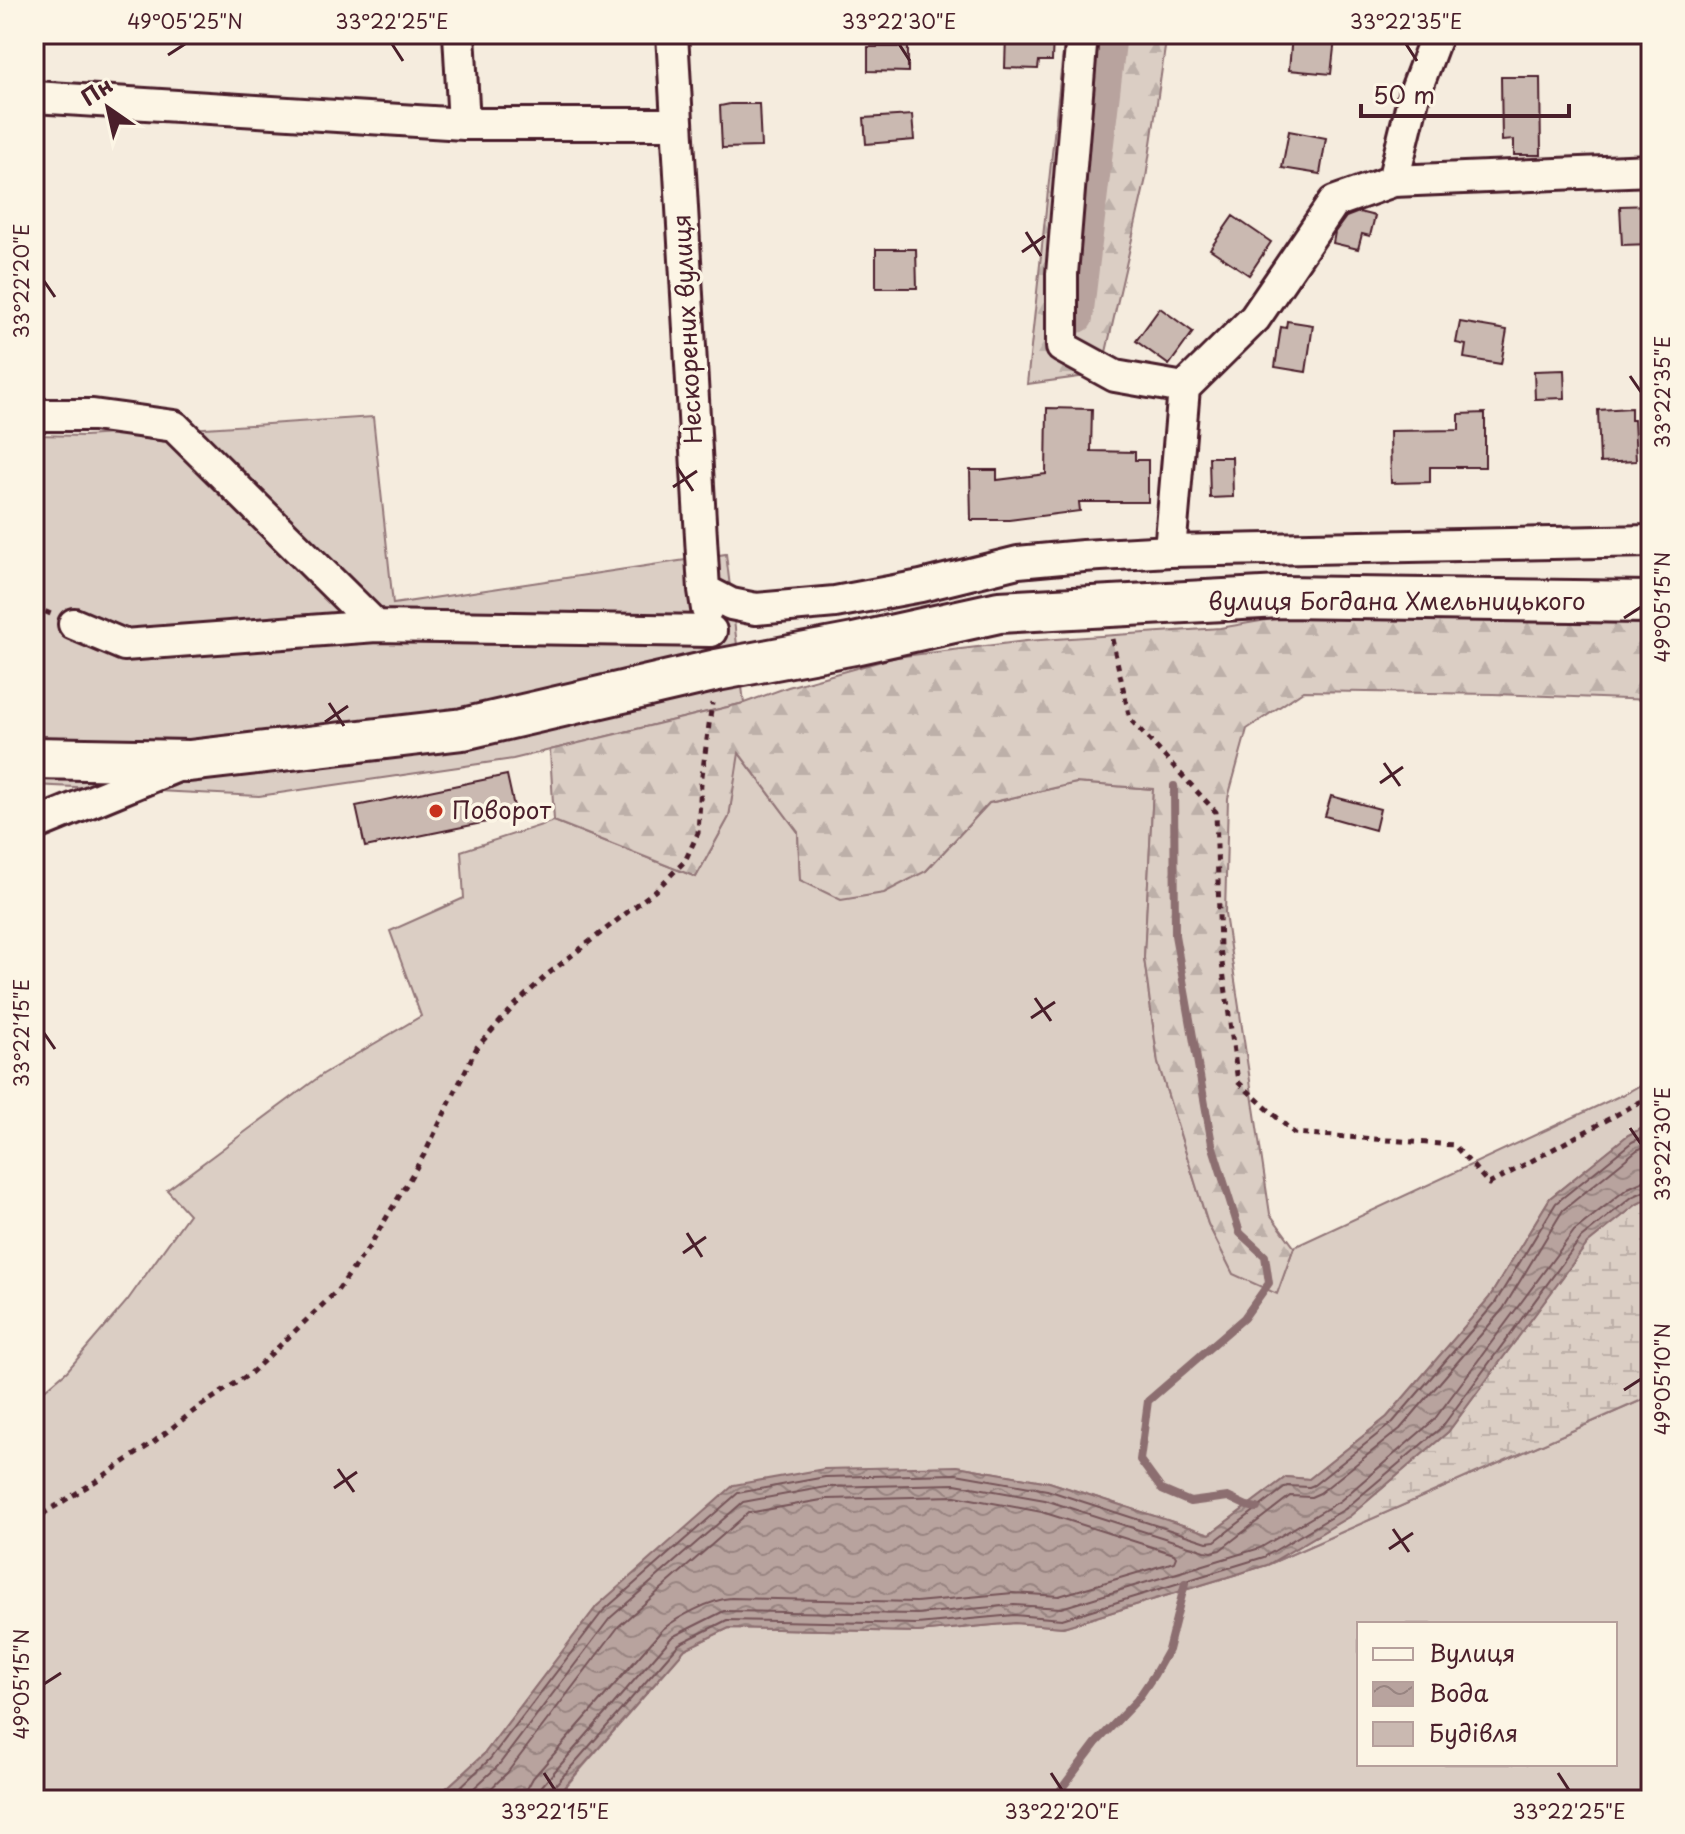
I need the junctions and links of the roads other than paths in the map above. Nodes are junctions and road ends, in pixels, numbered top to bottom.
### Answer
1 (459, 34) edge
2 (672, 34) edge
3 (1082, 34) edge
4 (1437, 34) edge
5 (34, 97) edge
6 (464, 124) junction
7 (676, 124) junction
8 (1651, 170) edge
9 (1393, 181) junction
10 (1184, 388) junction
11 (34, 415) edge
12 (1651, 541) edge
13 (1170, 551) junction
14 (704, 590) junction
15 (1651, 602) edge
16 (74, 624) dead end
17 (376, 626) junction
18 (711, 631) junction
19 (717, 670) junction
20 (34, 758) edge
21 (189, 761) junction
22 (34, 825) edge

1 - 6 street
2 - 7 street, Нескорених вулиця
3 - 10 street
4 - 9 street
5 - 6 street
6 - 7 street
7 - 14 street, Нескорених вулиця
8 - 9 street
9 - 10 street
10 - 13 street
11 - 17 street
12 - 13 street
13 - 14 street
14 - 18 street, Нескорених вулиця
15 - 19 main road, вулиця Богдана Хмельницького
16 - 17 street
17 - 18 street
18 - 19 street, Нескорених вулиця
19 - 21 main road, вулиця Богдана Хмельницького
20 - 21 main road, вулиця Богдана Хмельницького
21 - 22 street

